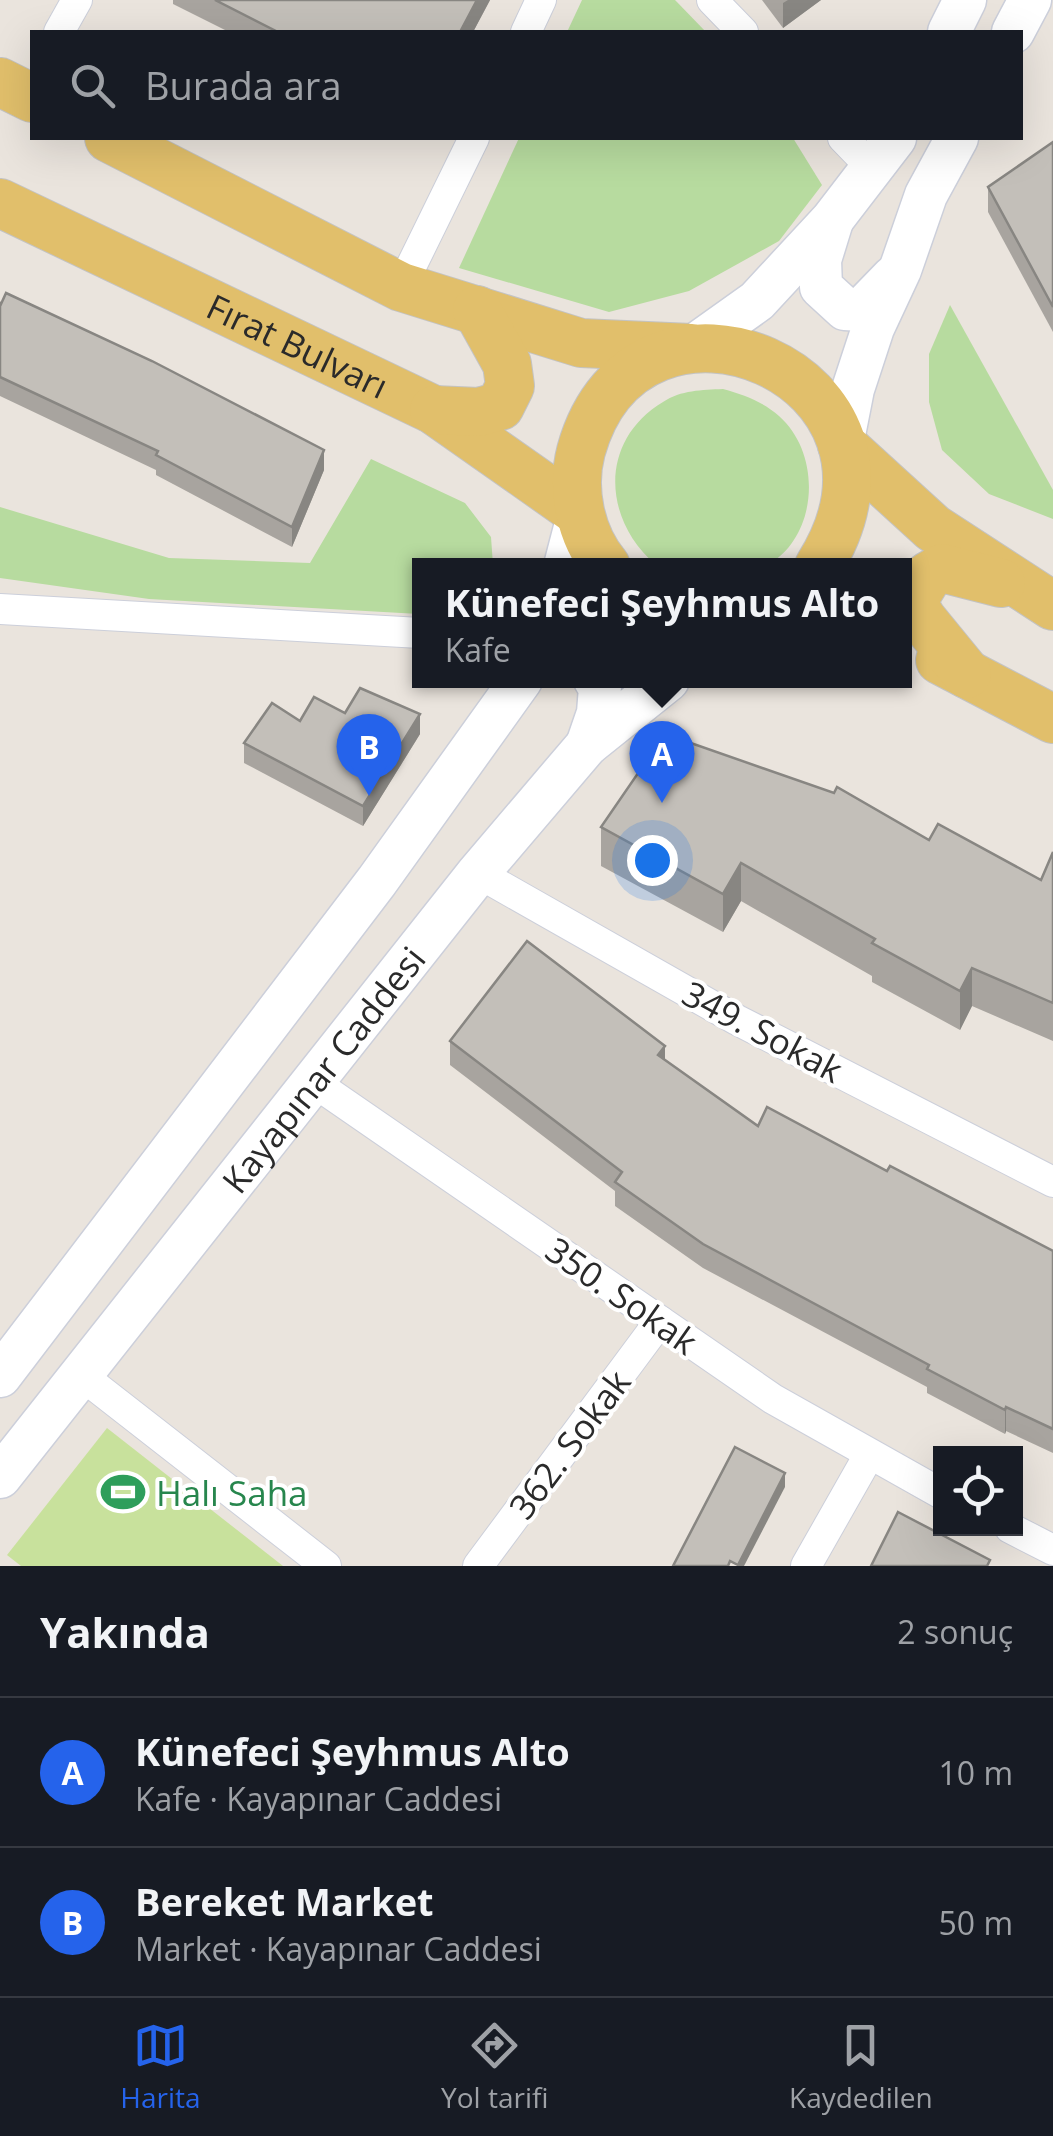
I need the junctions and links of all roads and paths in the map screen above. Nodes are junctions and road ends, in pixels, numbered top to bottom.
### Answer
1 (77, 0) edge
2 (542, 0) edge
3 (712, 0) edge
4 (965, 0) edge
5 (1030, 0) edge
6 (60, 30) edge
7 (527, 30) edge
8 (741, 30) edge
9 (949, 30) edge
10 (1014, 30) edge
11 (113, 140) edge
12 (473, 140) edge
13 (848, 140) edge
14 (956, 140) edge
15 (884, 153) edge
16 (0, 202) edge
17 (832, 220) junction
18 (900, 270) junction
19 (401, 287) junction
20 (477, 310) junction
21 (691, 348) junction
22 (434, 410) junction
23 (842, 445) junction
24 (579, 512) junction
25 (567, 558) edge
26 (599, 558) edge
27 (824, 558) edge
28 (1043, 600) edge
29 (0, 610) edge
30 (412, 632) edge
31 (912, 649) edge
32 (967, 674) junction
33 (600, 688) edge
34 (658, 688) edge
35 (518, 689) edge
36 (1053, 719) edge
37 (587, 745) junction
38 (478, 873) junction
39 (312, 1081) junction
40 (1053, 1182) edge
41 (660, 1321) junction
42 (81, 1375) junction
43 (0, 1376) edge
44 (869, 1455) junction
45 (0, 1477) edge
46 (933, 1489) edge
47 (1023, 1535) edge
48 (1053, 1550) edge
49 (326, 1566) edge
50 (478, 1566) edge
51 (806, 1566) edge

1 - 6 street
2 - 7 street
3 - 8 street
4 - 9 main road
5 - 10 main road
11 - 19 main road
12 - 19 street
13 - 15 street
14 - 18 main road
15 - 17 main road
16 - 22 main road, Fırat Bulvarı
17 - 18 main road
17 - 21 main road
18 - 23 main road
19 - 20 main road
20 - 21 main road
20 - 22 main road
21 - 23 main road
21 - 24 main road
22 - 24 main road, Fırat Bulvarı
23 - 27 main road
23 - 28 main road
24 - 25 main road
24 - 26 main road
28 - 32 main road
29 - 30 street
31 - 32 main road
32 - 36 main road
33 - 37 main road
34 - 37 main road, Kayapınar Caddesi
35 - 43 main road, Kayapınar Caddesi
37 - 38 main road, Kayapınar Caddesi
38 - 39 main road, Kayapınar Caddesi
38 - 40 street, 349. Sokak
39 - 41 street, 350. Sokak
39 - 42 main road, Kayapınar Caddesi
41 - 44 street, 350. Sokak
41 - 50 street, 362. Sokak
42 - 45 main road, Kayapınar Caddesi
42 - 49 street
44 - 46 street, 350. Sokak
44 - 51 street
47 - 48 street

